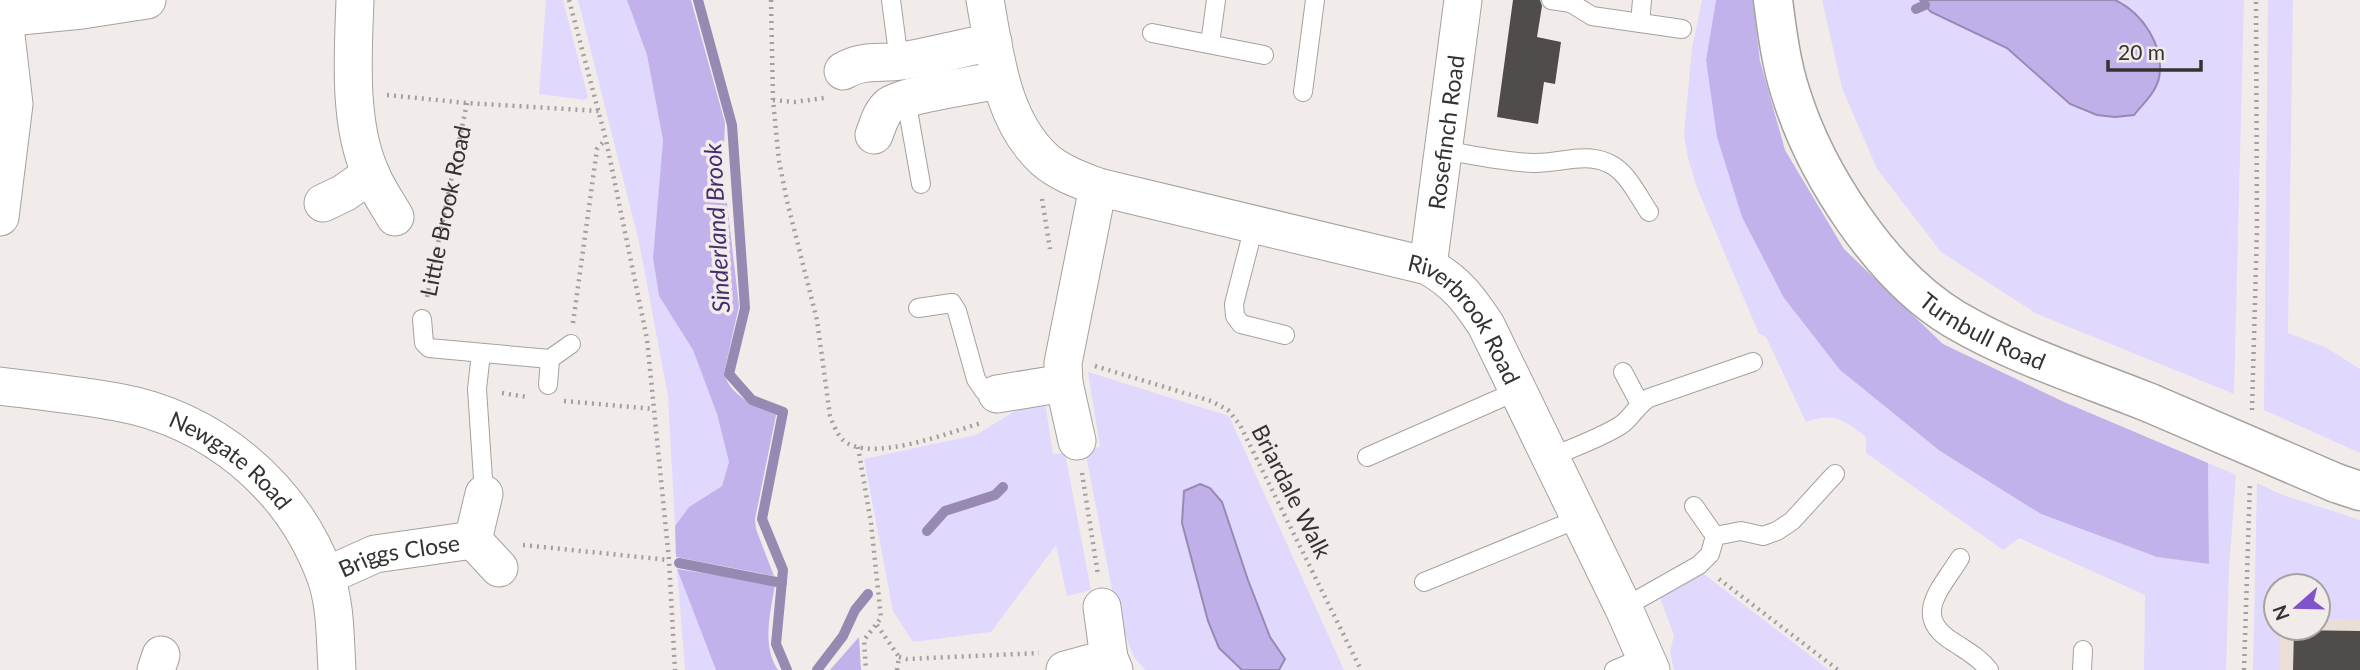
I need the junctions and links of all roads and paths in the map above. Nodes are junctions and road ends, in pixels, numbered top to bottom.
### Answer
1 (147, 0) edge
2 (355, 0) edge
3 (569, 0) edge
4 (771, 0) edge
5 (891, 0) edge
6 (985, 0) edge
7 (1216, 0) edge
8 (1315, 0) edge
9 (1463, 0) edge
10 (1551, 0) edge
11 (1642, 0) edge
12 (1773, 0) edge
13 (2256, 0) edge
14 (2, 18) edge
15 (1640, 23) junction
16 (1682, 29) dead end
17 (1152, 33) dead end
18 (993, 42) junction
19 (1210, 44) junction
20 (1264, 55) dead end
21 (900, 61) junction
22 (843, 71) dead end
23 (999, 80) junction
24 (355, 91) junction
25 (1303, 92) dead end
26 (906, 99) junction
27 (467, 103) junction
28 (598, 111) junction
29 (874, 135) dead end
30 (606, 140) junction
31 (1443, 150) junction
32 (370, 174) junction
33 (921, 184) dead end
34 (1098, 187) junction
35 (323, 204) dead end
36 (1649, 212) dead end
37 (0, 217) edge
38 (394, 217) dead end
39 (1254, 226) junction
40 (1428, 266) junction
41 (918, 308) dead end
42 (422, 319) joint
43 (1285, 335) dead end
44 (570, 344) joint
45 (481, 353) junction
46 (550, 359) junction
47 (1753, 362) dead end
48 (1623, 372) dead end
49 (1063, 373) junction
50 (548, 385) dead end
51 (0, 386) edge
52 (1517, 391) junction
53 (1002, 393) junction
54 (1640, 404) junction
55 (2252, 422) dead end
56 (1077, 441) joint
57 (858, 447) junction
58 (1367, 457) dead end
59 (1550, 458) junction
60 (1835, 474) dead end
61 (2250, 477) dead end
62 (2348, 487) edge
63 (484, 494) joint
64 (1694, 506) dead end
65 (1580, 518) junction
66 (1715, 536) junction
67 (473, 540) junction
68 (1960, 558) dead end
69 (669, 560) junction
70 (499, 568) dead end
71 (1712, 574) dead end
72 (326, 576) junction
73 (1424, 582) dead end
74 (1102, 607) joint
75 (1623, 608) junction
76 (877, 625) junction
77 (2083, 650) dead end
78 (898, 657) junction
79 (1055, 661) edge
80 (1112, 664) edge
81 (1637, 666) edge
82 (337, 670) edge
83 (676, 670) edge
84 (866, 670) edge
85 (897, 670) edge
86 (1361, 670) edge
87 (1838, 670) edge
88 (1989, 670) edge
89 (2082, 670) edge
90 (2244, 670) edge

1 - 14 street
2 - 24 street
3 - 28 path
4 - 57 path
5 - 21 lane
6 - 18 street, Riverbrook Road
7 - 19 lane
8 - 25 lane
9 - 31 street, Rosefinch Road
10 - 15 lane
11 - 15 lane
12 - 62 street, Turnbull Road, bridge
13 - 55 path
14 - 37 street
15 - 16 lane
17 - 19 lane
18 - 21 street
18 - 23 street, Riverbrook Road
19 - 20 lane
21 - 22 street
23 - 26 street
23 - 34 street, Riverbrook Road
24 - 27 path
24 - 32 street
26 - 29 street
26 - 33 lane
27 - 28 path
27 - 42 path, Little Brook Road
28 - 30 path
30 - 44 path
30 - 69 path
31 - 36 lane
31 - 40 street, Rosefinch Road
32 - 35 street
32 - 38 street
34 - 39 street, Riverbrook Road
34 - 49 street
39 - 40 street, Riverbrook Road
39 - 43 lane
40 - 52 street, Riverbrook Road
41 - 53 lane
42 - 45 lane
44 - 46 lane
45 - 46 lane
45 - 63 lane
46 - 50 lane
47 - 54 lane
48 - 54 lane
49 - 53 street
49 - 56 street
49 - 86 path, Briardale Walk
51 - 72 street, Newgate Road
52 - 58 lane
52 - 59 street, Riverbrook Road
53 - 57 path
54 - 59 lane
56 - 74 path
57 - 76 path
59 - 65 street, Riverbrook Road
60 - 66 lane
61 - 90 path
63 - 67 street, Briggs Close
64 - 66 lane
65 - 73 lane
65 - 75 street, Riverbrook Road
66 - 75 lane
67 - 69 path
67 - 70 street, Briggs Close
67 - 72 street, Briggs Close
68 - 88 lane
69 - 83 path
71 - 87 path
72 - 82 street, Newgate Road
74 - 80 street
75 - 81 street, Riverbrook Road
76 - 78 path
76 - 84 path
77 - 89 lane
78 - 79 path
78 - 85 path
79 - 80 street

